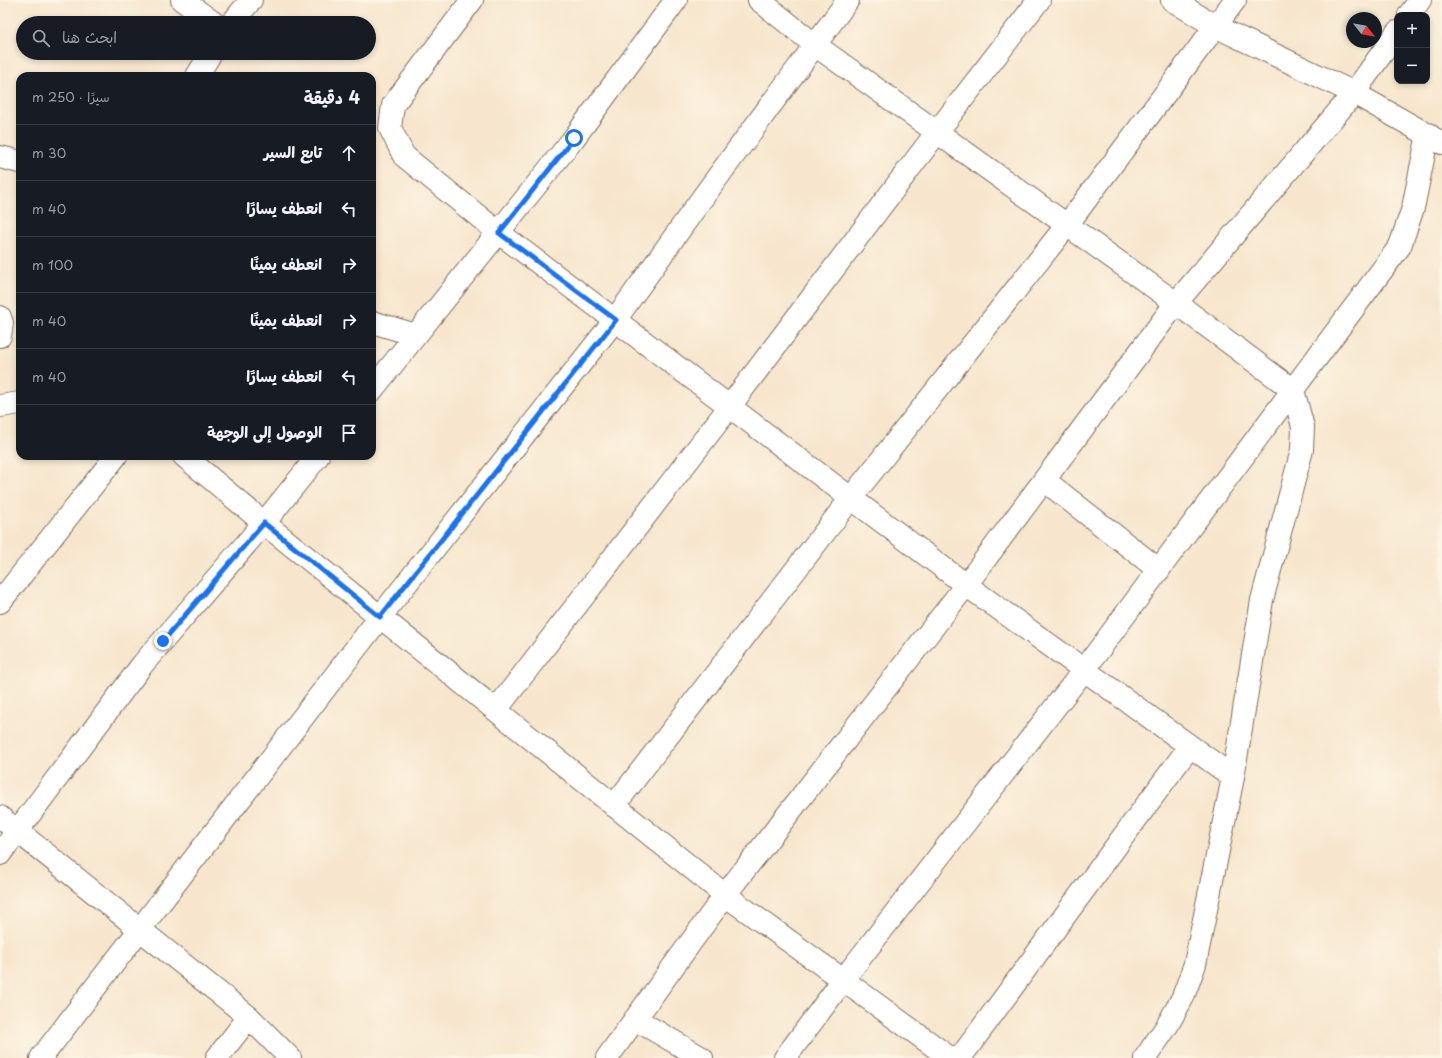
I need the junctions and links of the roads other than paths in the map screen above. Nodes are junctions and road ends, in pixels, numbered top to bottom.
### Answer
1 (182, 0) edge
2 (251, 0) edge
3 (472, 0) edge
4 (676, 0) edge
5 (759, 0) edge
6 (848, 0) edge
7 (1039, 0) edge
8 (1172, 0) edge
9 (1235, 0) edge
10 (1420, 0) edge
11 (1412, 12) edge
12 (204, 16) edge
13 (238, 16) edge
14 (1214, 26) junction
15 (1394, 36) edge
16 (816, 45) junction
17 (207, 60) edge
18 (199, 72) edge
19 (1354, 93) junction
20 (937, 132) junction
21 (1435, 139) edge
22 (0, 157) edge
23 (16, 161) edge
24 (1067, 225) junction
25 (499, 233) junction
26 (1176, 303) junction
27 (0, 317) edge
28 (616, 320) junction
29 (376, 323) edge
30 (416, 335) junction
31 (0, 336) edge
32 (376, 385) edge
33 (1292, 390) junction
34 (16, 404) edge
35 (0, 406) edge
36 (730, 406) junction
37 (113, 460) edge
38 (189, 460) edge
39 (315, 460) edge
40 (1044, 480) junction
41 (851, 498) junction
42 (264, 523) junction
43 (1159, 570) junction
44 (966, 585) junction
45 (0, 602) edge
46 (380, 617) junction
47 (1084, 670) junction
48 (496, 710) junction
49 (1190, 746) junction
50 (1233, 777) junction
51 (614, 806) junction
52 (0, 817) edge
53 (17, 830) junction
54 (0, 854) edge
55 (725, 895) junction
56 (140, 930) junction
57 (843, 980) junction
58 (249, 1017) junction
59 (635, 1018) junction
60 (41, 1058) edge
61 (217, 1058) edge
62 (290, 1058) edge
63 (607, 1058) edge
64 (702, 1058) edge
65 (786, 1058) edge
66 (950, 1058) edge
67 (960, 1058) edge
68 (1145, 1058) edge

1 - 12 street
2 - 13 street
3 - 25 street
4 - 25 street
5 - 16 street
6 - 16 street
7 - 20 street
8 - 14 street
9 - 14 street
10 - 11 street
14 - 19 street
14 - 24 street
15 - 19 street
16 - 20 street
16 - 28 street
17 - 18 street
19 - 21 street
19 - 26 street
20 - 24 street
20 - 36 street
21 - 33 street
22 - 23 street
24 - 26 street
24 - 41 street
25 - 28 street
25 - 30 street
26 - 33 street
26 - 40 street
27 - 31 street
28 - 36 street
28 - 46 street
29 - 30 street
30 - 32 street
33 - 43 street
33 - 50 street
34 - 35 street
36 - 41 street
36 - 48 street
37 - 45 street
38 - 42 street
39 - 42 street
40 - 43 street
40 - 44 street
41 - 44 street
41 - 51 street
42 - 46 street
42 - 53 street
43 - 47 street
44 - 47 street
44 - 55 street
46 - 48 street
46 - 56 street
47 - 49 street
47 - 57 street
48 - 51 street
49 - 50 street
49 - 67 street
50 - 68 street
51 - 55 street
52 - 53 street
53 - 54 street
53 - 56 street
55 - 57 street
55 - 59 street
56 - 58 street
56 - 60 street
57 - 65 street
57 - 66 street
58 - 61 street
58 - 62 street
59 - 63 street
59 - 64 street

